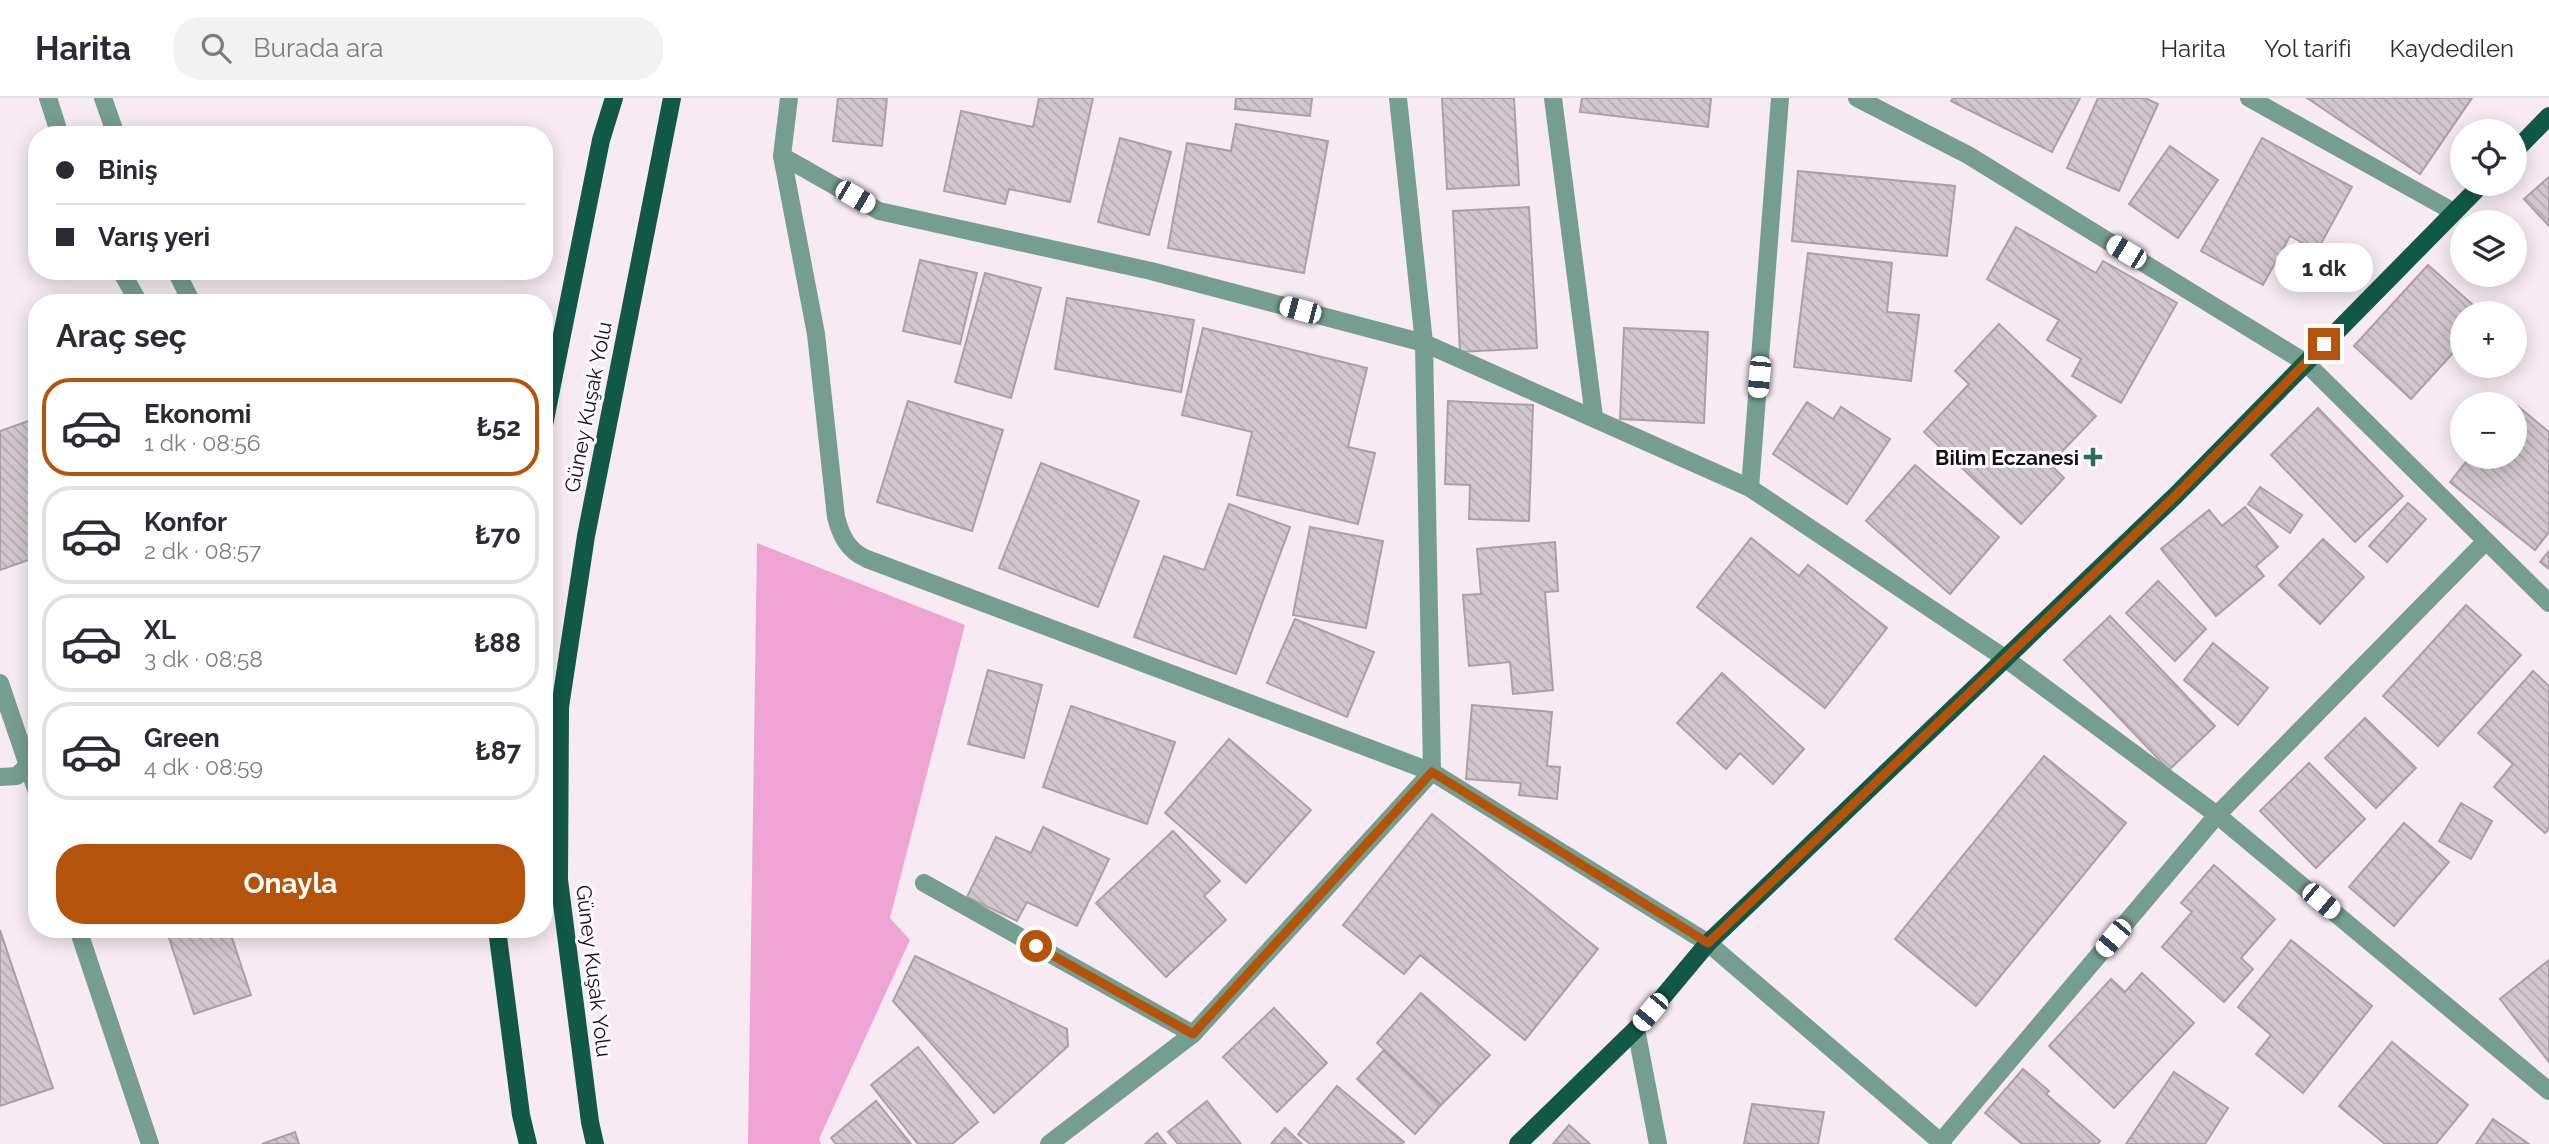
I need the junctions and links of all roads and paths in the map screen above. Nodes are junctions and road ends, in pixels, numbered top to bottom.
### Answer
1 (48, 98) edge
2 (103, 98) edge
3 (614, 98) edge
4 (672, 98) edge
5 (789, 98) edge
6 (1398, 98) edge
7 (1553, 98) edge
8 (1780, 98) edge
9 (1857, 98) edge
10 (2249, 98) edge
11 (2549, 116) edge
12 (57, 126) edge
13 (113, 126) edge
14 (2527, 139) edge
15 (782, 156) junction
16 (2470, 196) edge
17 (2450, 210) edge
18 (2456, 210) edge
19 (2450, 216) edge
20 (1424, 343) junction
21 (2306, 363) junction
22 (553, 380) edge
23 (1594, 417) junction
24 (1750, 488) junction
25 (2486, 541) junction
26 (2549, 603) edge
27 (2006, 659) junction
28 (0, 683) edge
29 (553, 729) edge
30 (28, 749) edge
31 (28, 766) edge
32 (1432, 772) junction
33 (0, 777) edge
34 (2217, 815) junction
35 (924, 883) dead end
36 (553, 885) edge
37 (81, 938) edge
38 (498, 938) edge
39 (1708, 943) junction
40 (1636, 1030) junction
41 (1193, 1034) junction
42 (2549, 1091) edge
43 (1941, 1143) edge
44 (149, 1144) edge
45 (528, 1144) edge
46 (596, 1144) edge
47 (1049, 1144) edge
48 (1518, 1144) edge
49 (1658, 1144) edge

1 - 12 street
2 - 13 street
3 - 22 main road, Güney Kuşak Yolu
4 - 29 main road, Güney Kuşak Yolu
5 - 15 street
6 - 20 street
7 - 23 street
8 - 24 street
9 - 21 street
10 - 17 street
11 - 14 main road
15 - 20 street
15 - 32 street
16 - 18 main road
19 - 21 main road
20 - 23 street
20 - 32 street
21 - 25 street
21 - 27 main road
23 - 24 street
24 - 27 street
25 - 26 street
25 - 34 street
27 - 34 street
27 - 39 main road
28 - 30 street
31 - 33 street
32 - 39 street
32 - 41 street
34 - 42 street
34 - 43 street
35 - 41 street
36 - 46 main road, Güney Kuşak Yolu
37 - 44 street
38 - 45 main road
39 - 40 main road
39 - 43 street
40 - 48 main road
40 - 49 street
41 - 47 street

